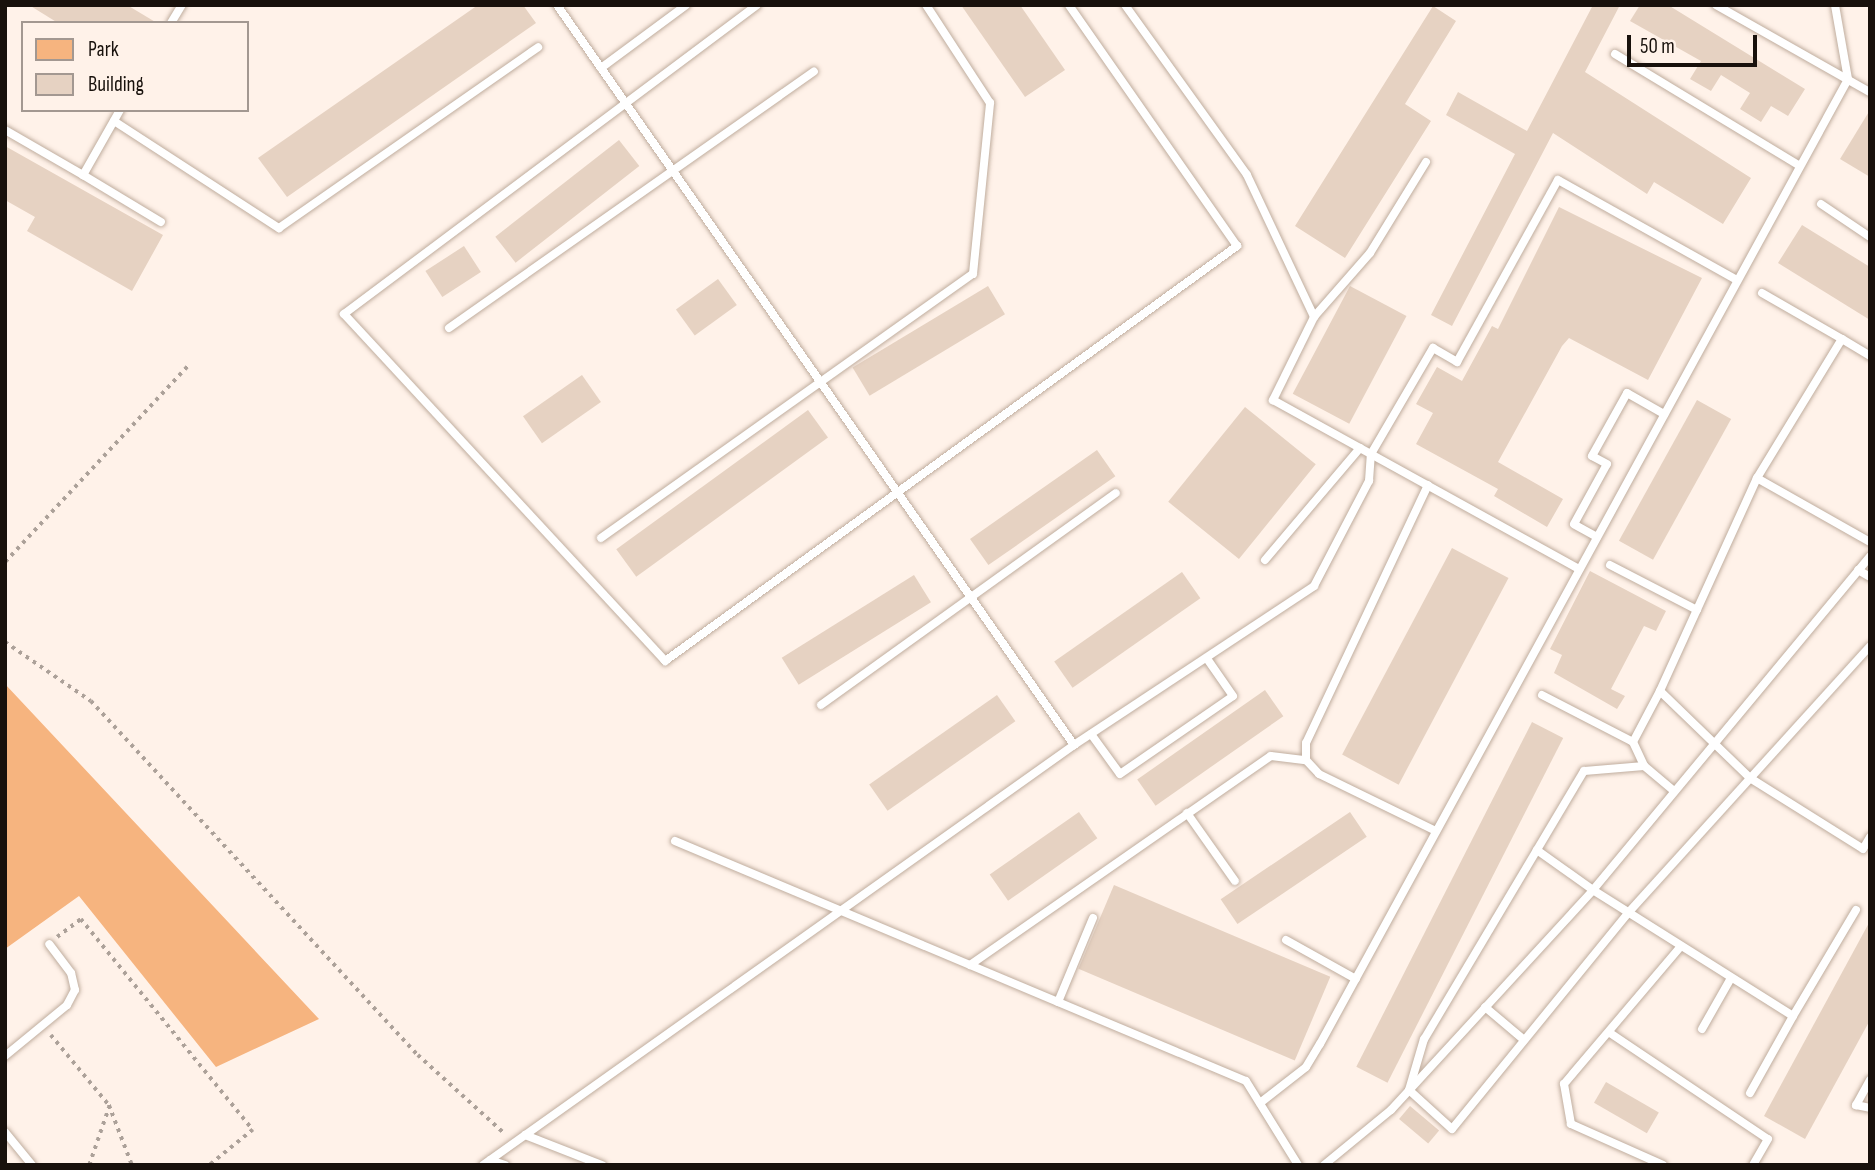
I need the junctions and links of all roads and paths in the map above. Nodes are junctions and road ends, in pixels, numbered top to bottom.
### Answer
1 (182, 5) edge
2 (558, 5) edge
3 (685, 5) edge
4 (757, 5) edge
5 (926, 5) edge
6 (1069, 5) edge
7 (1125, 5) edge
8 (1716, 5) edge
9 (1835, 5) edge
10 (172, 21) edge
11 (538, 47) dead end
12 (1615, 54) dead end
13 (601, 68) junction
14 (814, 71) dead end
15 (1848, 79) junction
16 (1870, 92) edge
17 (626, 103) junction
18 (119, 112) edge
19 (114, 121) junction
20 (5, 130) edge
21 (1426, 162) dead end
22 (1800, 166) junction
23 (673, 170) junction
24 (83, 175) junction
25 (1821, 204) dead end
26 (161, 222) dead end
27 (1870, 237) edge
28 (1737, 280) junction
29 (1762, 293) dead end
30 (1314, 317) junction
31 (449, 328) dead end
32 (1842, 339) junction
33 (1870, 356) edge
34 (188, 366) dead end
35 (822, 385) junction
36 (1664, 414) junction
37 (1360, 448) junction
38 (1371, 454) junction
39 (1756, 478) junction
40 (1428, 485) junction
41 (895, 491) junction
42 (1116, 493) dead end
43 (1597, 537) junction
44 (601, 538) dead end
45 (1870, 542) edge
46 (1870, 556) edge
47 (1265, 560) dead end
48 (5, 562) edge
49 (1610, 565) dead end
50 (1579, 569) junction
51 (1858, 570) junction
52 (1870, 578) edge
53 (971, 597) junction
54 (1697, 610) junction
55 (5, 642) edge
56 (1870, 646) edge
57 (1208, 660) junction
58 (1660, 691) junction
59 (1542, 695) dead end
60 (821, 705) dead end
61 (1091, 734) junction
62 (1633, 742) junction
63 (1074, 745) junction
64 (1713, 745) junction
65 (1306, 760) junction
66 (1644, 766) junction
67 (1750, 778) junction
68 (1675, 792) junction
69 (1187, 813) junction
70 (1436, 831) junction
71 (1870, 837) edge
72 (675, 841) dead end
73 (1537, 850) junction
74 (1866, 851) edge
75 (1236, 881) dead end
76 (1593, 890) junction
77 (1856, 910) dead end
78 (842, 911) junction
79 (1628, 913) junction
80 (1093, 918) dead end
81 (1286, 940) dead end
82 (49, 944) joint
83 (1680, 947) junction
84 (970, 965) junction
85 (1731, 978) junction
86 (1356, 979) junction
87 (1058, 1002) junction
88 (1485, 1007) junction
89 (1793, 1016) junction
90 (43, 1025) junction
91 (1702, 1029) dead end
92 (1610, 1033) junction
93 (1524, 1040) junction
94 (5, 1056) edge
95 (1870, 1080) edge
96 (1409, 1090) junction
97 (1751, 1093) dead end
98 (1260, 1103) junction
99 (109, 1105) junction
100 (1870, 1108) edge
101 (5, 1132) edge
102 (525, 1135) junction
103 (514, 1143) junction
104 (487, 1162) edge
105 (32, 1165) edge
106 (89, 1165) edge
107 (132, 1165) edge
108 (210, 1165) edge
109 (505, 1165) edge
110 (601, 1165) edge
111 (1298, 1165) edge
112 (1324, 1165) edge
113 (1663, 1165) edge
114 (1753, 1165) edge

1 - 10 lane
2 - 13 lane
3 - 13 lane
4 - 17 lane
5 - 35 lane
6 - 41 lane
7 - 30 lane
8 - 15 lane
9 - 15 lane
11 - 19 lane
12 - 22 lane
13 - 17 lane
14 - 23 lane
15 - 16 lane
15 - 22 lane
17 - 23 lane
17 - 41 lane
18 - 19 lane
19 - 24 lane
20 - 24 lane
21 - 30 lane
22 - 28 lane
23 - 31 lane
23 - 35 lane
24 - 26 lane
25 - 27 lane
28 - 36 lane
28 - 38 lane
29 - 32 lane
30 - 37 lane
32 - 33 lane
32 - 39 lane
34 - 48 path
35 - 41 lane
35 - 44 lane
36 - 43 lane
36 - 43 lane
37 - 38 lane
37 - 47 lane
38 - 40 lane
38 - 57 lane
39 - 45 lane
39 - 54 lane
40 - 50 lane
40 - 65 lane
41 - 53 lane
42 - 53 lane
43 - 50 lane
46 - 51 lane
49 - 54 lane
50 - 70 lane
51 - 52 lane
51 - 64 lane
53 - 60 lane
53 - 63 lane
54 - 58 lane
55 - 103 path
56 - 67 lane
57 - 61 lane
57 - 61 lane
58 - 62 lane
58 - 64 lane
59 - 62 lane
61 - 63 lane
62 - 66 lane
63 - 78 lane
64 - 67 lane
64 - 68 lane
65 - 69 lane
65 - 70 lane
66 - 68 lane
66 - 73 lane
67 - 74 lane
67 - 79 lane
68 - 76 lane
69 - 75 lane
69 - 84 lane
70 - 86 lane
71 - 74 lane
72 - 78 lane
73 - 76 lane
73 - 96 lane
76 - 79 lane
76 - 88 lane
77 - 89 lane
78 - 84 lane
78 - 102 lane
79 - 83 lane
79 - 93 lane
80 - 87 lane
81 - 86 lane
82 - 90 lane
82 - 108 path
83 - 85 lane
83 - 92 lane
84 - 87 lane
85 - 89 lane
85 - 91 lane
86 - 98 lane
87 - 98 lane
88 - 93 lane
88 - 96 lane
89 - 97 lane
90 - 94 lane
90 - 99 path
92 - 113 lane
92 - 114 lane
93 - 96 lane
95 - 100 lane
96 - 112 lane
98 - 111 lane
99 - 106 path
99 - 107 path
101 - 105 lane
102 - 103 lane
102 - 110 lane
103 - 104 lane
104 - 109 lane

